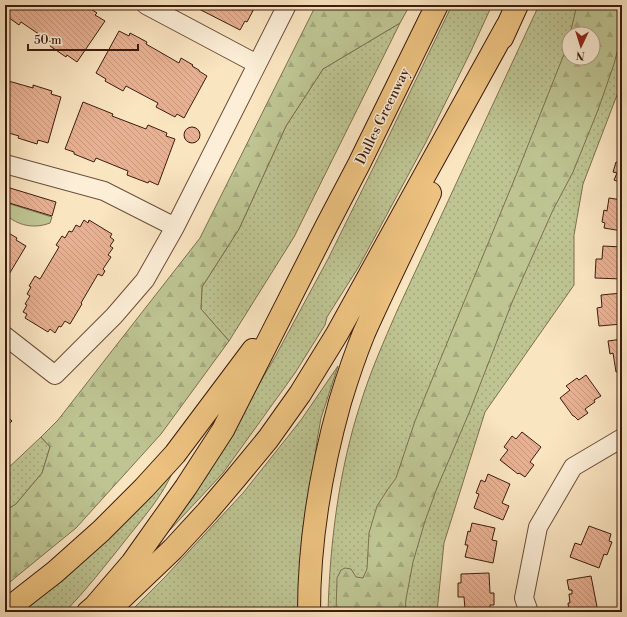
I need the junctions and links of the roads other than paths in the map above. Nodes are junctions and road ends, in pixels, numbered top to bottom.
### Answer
1 (146, 5) edge
2 (287, 5) edge
3 (438, 5) edge
4 (517, 5) edge
5 (507, 26) junction
6 (257, 64) junction
7 (5, 164) edge
8 (176, 227) junction
9 (326, 227) junction
10 (5, 336) edge
11 (622, 438) edge
12 (5, 611) edge
13 (88, 612) edge
14 (107, 612) edge
15 (309, 612) edge
16 (529, 612) edge

1 - 6 street
2 - 6 street
3 - 9 highway, Dulles Greenway
4 - 5 highway
5 - 14 highway
5 - 15 highway
6 - 8 street
7 - 8 street
8 - 10 street
9 - 12 highway
9 - 13 highway
11 - 16 street

